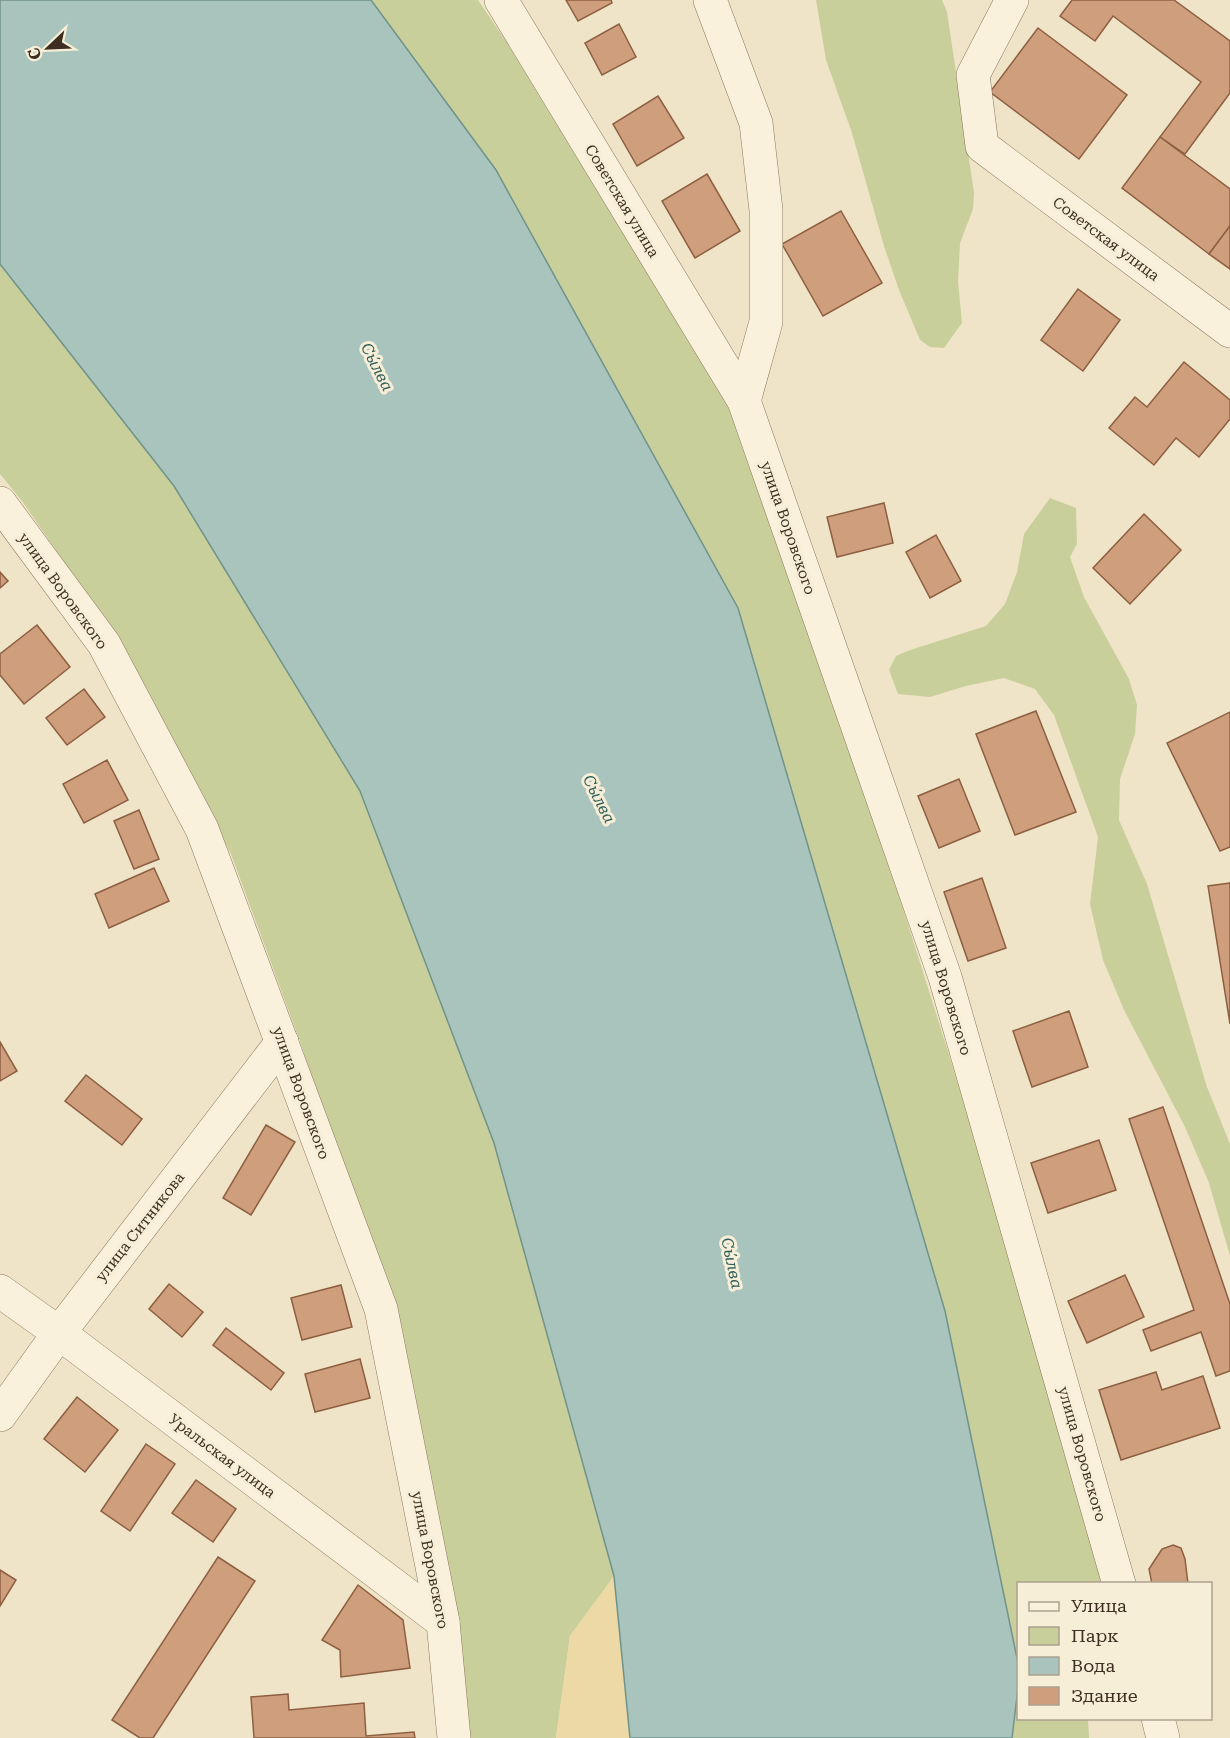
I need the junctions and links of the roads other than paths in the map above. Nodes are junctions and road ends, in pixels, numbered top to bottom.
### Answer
1 (501, 0) edge
2 (710, 0) edge
3 (1012, 0) edge
4 (1230, 331) edge
5 (744, 401) junction
6 (0, 503) edge
7 (282, 1042) junction
8 (0, 1291) edge
9 (59, 1333) junction
10 (0, 1415) edge
11 (1118, 1582) edge
12 (443, 1622) junction
13 (1158, 1720) edge
14 (454, 1738) edge
15 (1163, 1738) edge

1 - 5 street, Советская улица
2 - 5 street
3 - 4 street, Советская улица
5 - 11 street, улица Воровского
6 - 7 street, улица Воровского
7 - 9 street, улица Ситникова
7 - 12 street, улица Воровского
8 - 9 street, Уральская улица
9 - 10 street, улица Ситникова
9 - 12 street, Уральская улица
12 - 14 street, улица Воровского
13 - 15 street

